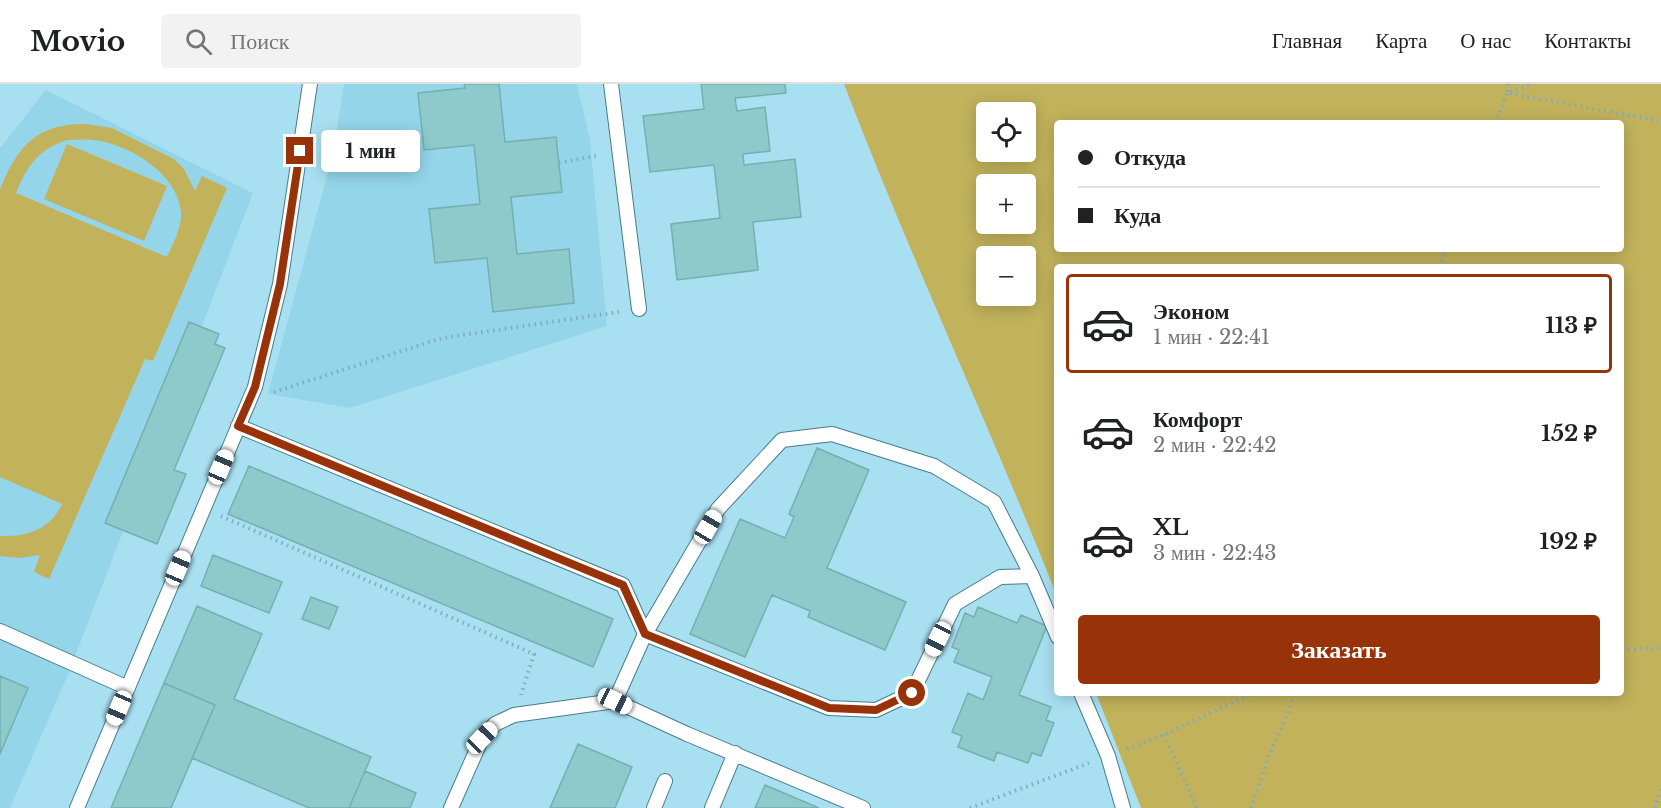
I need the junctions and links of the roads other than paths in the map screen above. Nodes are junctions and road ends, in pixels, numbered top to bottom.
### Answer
1 (310, 84) edge
2 (611, 84) edge
3 (639, 309) road end
4 (238, 426) junction
5 (1032, 576) junction
6 (1054, 628) edge
7 (0, 631) edge
8 (645, 634) junction
9 (128, 688) junction
10 (1082, 696) edge
11 (615, 701) junction
12 (735, 753) junction
13 (665, 781) dead end
14 (77, 808) edge
15 (451, 808) edge
16 (654, 808) edge
17 (712, 808) edge
18 (863, 808) edge
19 (1123, 808) edge

1 - 4 lane
2 - 3 lane
4 - 8 lane
4 - 9 lane
5 - 6 lane
5 - 8 lane
5 - 8 lane
7 - 9 lane
8 - 11 lane
9 - 14 lane
10 - 19 lane
11 - 12 lane
11 - 15 lane
12 - 17 lane
12 - 18 lane
13 - 16 lane

